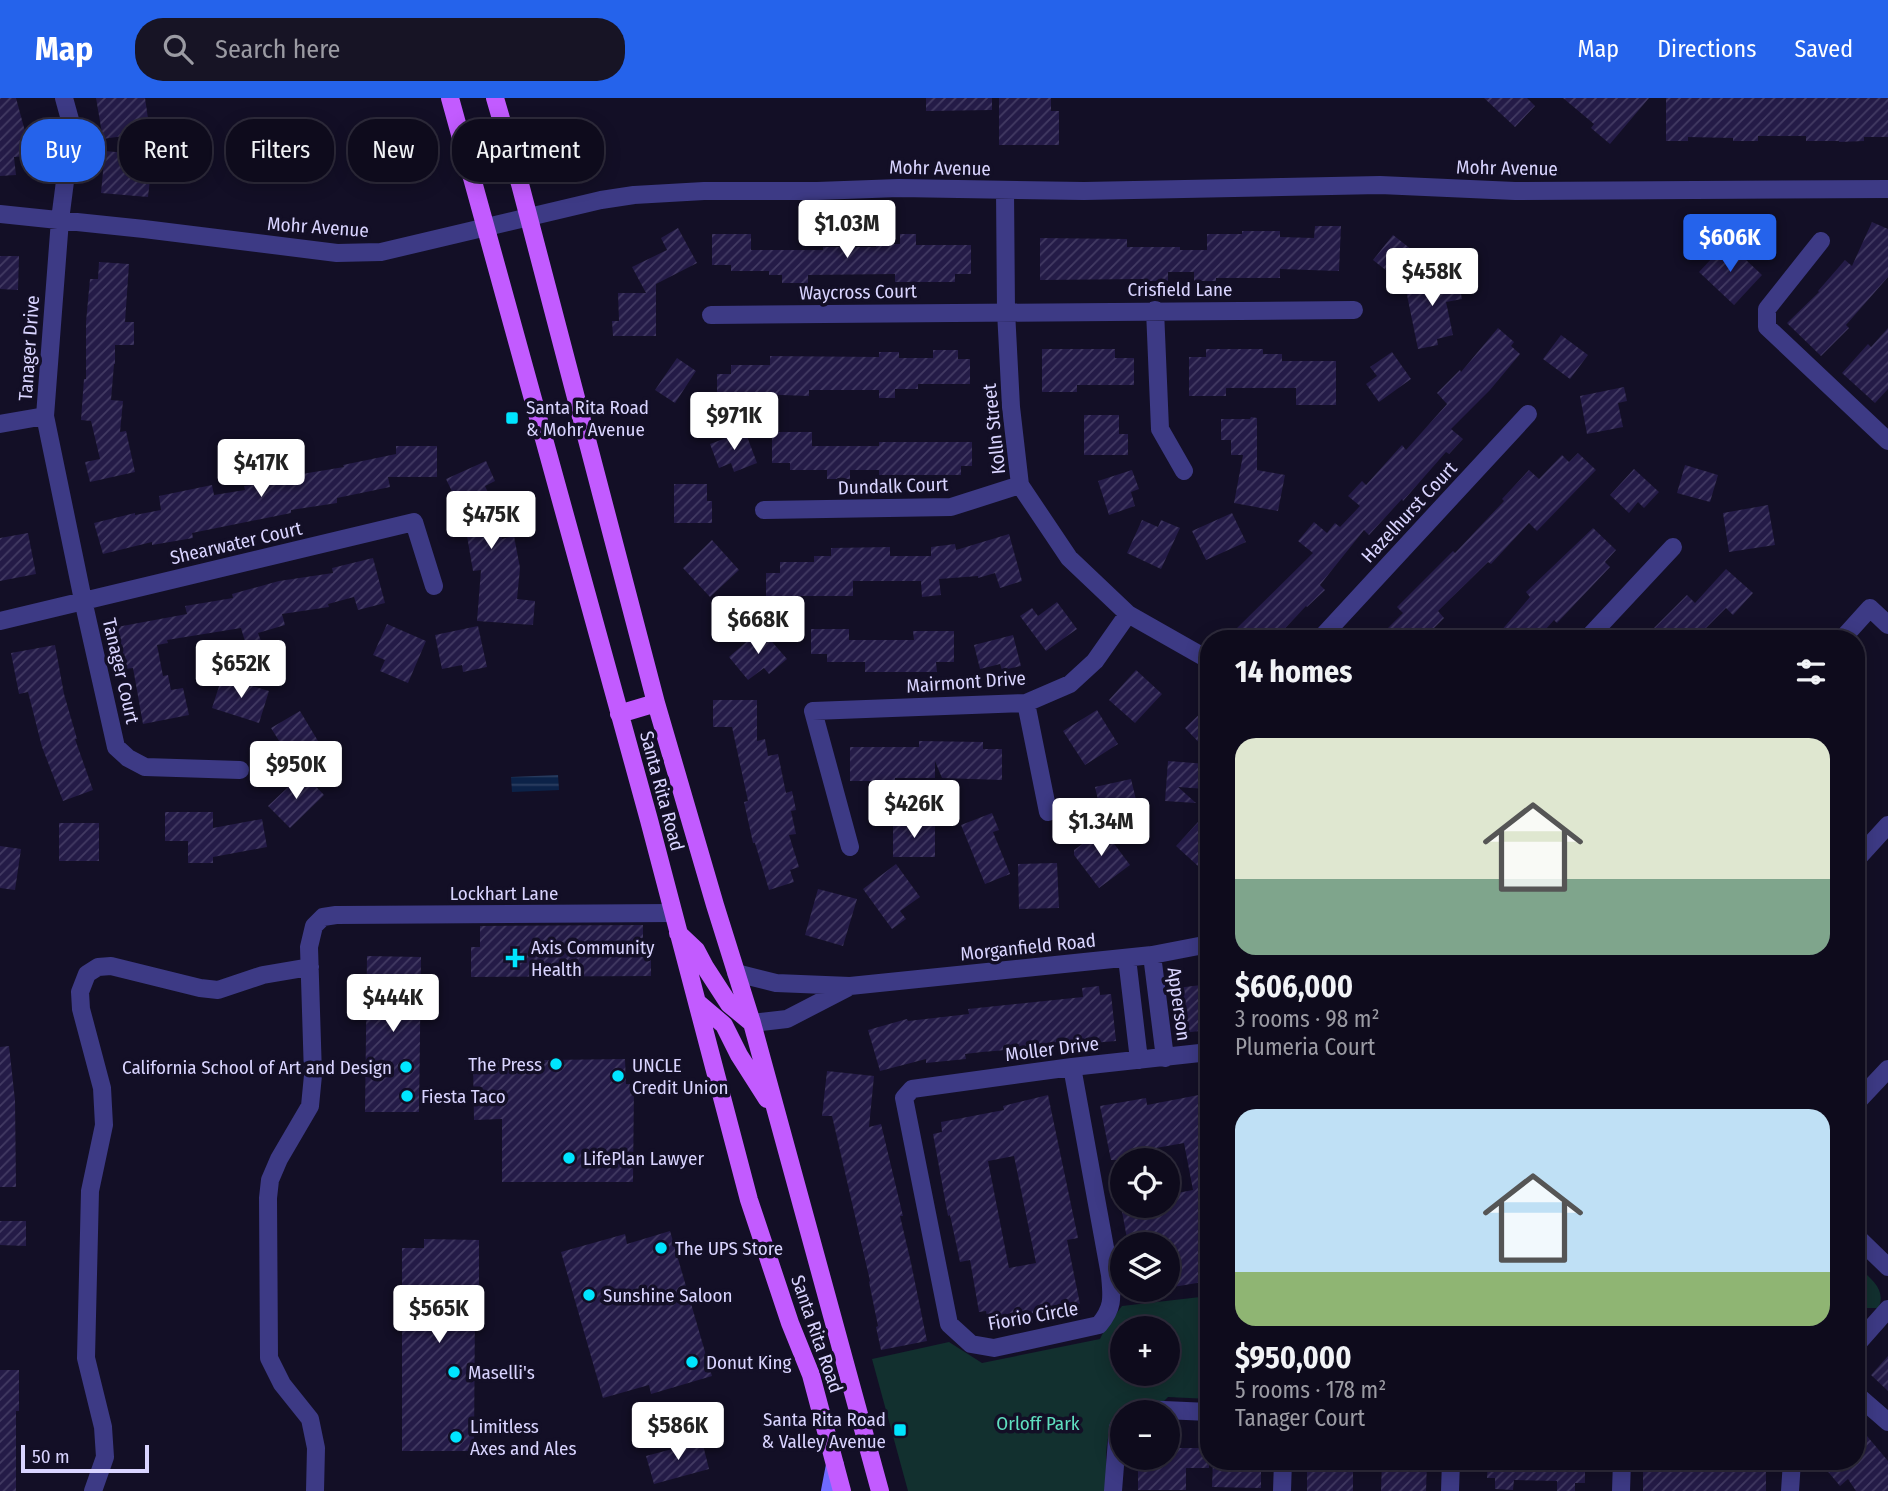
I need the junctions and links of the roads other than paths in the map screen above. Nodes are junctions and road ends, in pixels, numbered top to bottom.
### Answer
1 (64, 98) edge
2 (450, 98) edge
3 (495, 98) edge
4 (1888, 189) edge
5 (1005, 190) junction
6 (0, 214) edge
7 (529, 218) junction
8 (60, 220) junction
9 (486, 228) junction
10 (1821, 240) dead end
11 (1155, 310) junction
12 (1354, 310) dead end
13 (1006, 311) junction
14 (711, 315) dead end
15 (1528, 414) dead end
16 (45, 416) junction
17 (0, 424) edge
18 (1886, 434) edge
19 (1184, 471) dead end
20 (1020, 485) junction
21 (764, 510) dead end
22 (1673, 547) dead end
23 (434, 586) dead end
24 (83, 600) junction
25 (1128, 614) junction
26 (0, 621) edge
27 (1888, 625) edge
28 (1328, 630) edge
29 (1595, 630) edge
30 (1850, 630) edge
31 (1200, 655) edge
32 (656, 703) junction
33 (1026, 703) junction
34 (619, 714) junction
35 (240, 770) dead end
36 (1048, 812) dead end
37 (1888, 825) edge
38 (850, 847) dead end
39 (1865, 850) edge
40 (672, 913) junction
41 (678, 933) junction
42 (1200, 946) edge
43 (1152, 955) junction
44 (1127, 958) junction
45 (310, 967) junction
46 (736, 973) junction
47 (850, 986) junction
48 (697, 1002) junction
49 (752, 1023) junction
50 (1200, 1053) edge
51 (1165, 1058) junction
52 (1139, 1060) junction
53 (1072, 1067) junction
54 (1888, 1069) edge
55 (1865, 1093) edge
56 (904, 1098) joint
57 (776, 1114) junction
58 (1865, 1245) edge
59 (1888, 1267) edge
60 (1888, 1309) edge
61 (1865, 1334) edge
62 (1865, 1402) edge
63 (1180, 1411) edge
64 (1200, 1412) edge
65 (1888, 1422) edge
66 (835, 1465) junction
67 (1115, 1470) edge
68 (1283, 1470) edge
69 (1451, 1470) edge
70 (1622, 1470) edge
71 (1791, 1470) edge
72 (93, 1491) edge
73 (315, 1491) edge
74 (830, 1491) edge
75 (842, 1491) edge
76 (880, 1491) edge
77 (1113, 1491) edge
78 (1282, 1491) edge
79 (1450, 1491) edge
80 (1621, 1491) edge
81 (1790, 1491) edge

1 - 8 street, Tanager Drive
2 - 9 main road, Santa Rita Road
3 - 7 main road, Santa Rita Road
4 - 5 street, Mohr Avenue
5 - 7 street, Mohr Avenue
5 - 13 street, Kolln Street
6 - 8 street, Mohr Avenue
7 - 9 street, Mohr Avenue
7 - 32 main road, Santa Rita Road
8 - 9 street, Mohr Avenue
8 - 16 street, Tanager Drive
9 - 34 main road, Santa Rita Road
10 - 18 street
11 - 12 street, Crisfield Lane
11 - 13 street, Crisfield Lane
11 - 19 street
13 - 14 street, Waycross Court
13 - 20 street, Kolln Street
15 - 28 street, Hazelhurst Court
16 - 17 street
16 - 24 street, Tanager Drive
20 - 21 street, Dundalk Court
20 - 25 street, Kolln Street
22 - 29 street
23 - 24 street, Shearwater Court
24 - 26 street
24 - 35 street, Tanager Court
25 - 31 street, Kolln Street
25 - 33 street, Mairmont Drive
27 - 30 street
32 - 34 main road
32 - 46 main road, Santa Rita Road
33 - 36 street
33 - 38 street, Mairmont Drive
34 - 40 main road, Santa Rita Road
37 - 39 street
40 - 41 main road, Santa Rita Road
40 - 45 street, Lockhart Lane
41 - 48 main road, Santa Rita Road
41 - 49 main road
42 - 43 street, Morganfield Road
43 - 44 street, Morganfield Road
43 - 51 street, Apperson
44 - 47 street, Morganfield Road
44 - 52 street
45 - 72 street
45 - 73 street
46 - 47 street, Morganfield Road
46 - 49 main road, Santa Rita Road
47 - 49 street, Morganfield Road
48 - 57 main road
48 - 66 main road, Santa Rita Road
49 - 57 main road, Santa Rita Road
50 - 51 street, Moller Drive
51 - 52 street, Moller Drive
52 - 53 street, Moller Drive
53 - 56 street, Moller Drive
53 - 56 street, Fiorio Circle
54 - 55 street
57 - 76 main road, Santa Rita Road
58 - 59 street
60 - 61 street
62 - 65 street
63 - 64 street
66 - 74 main road
66 - 75 main road, Santa Rita Road
67 - 77 street
68 - 78 street
69 - 79 street
70 - 80 street
71 - 81 street

